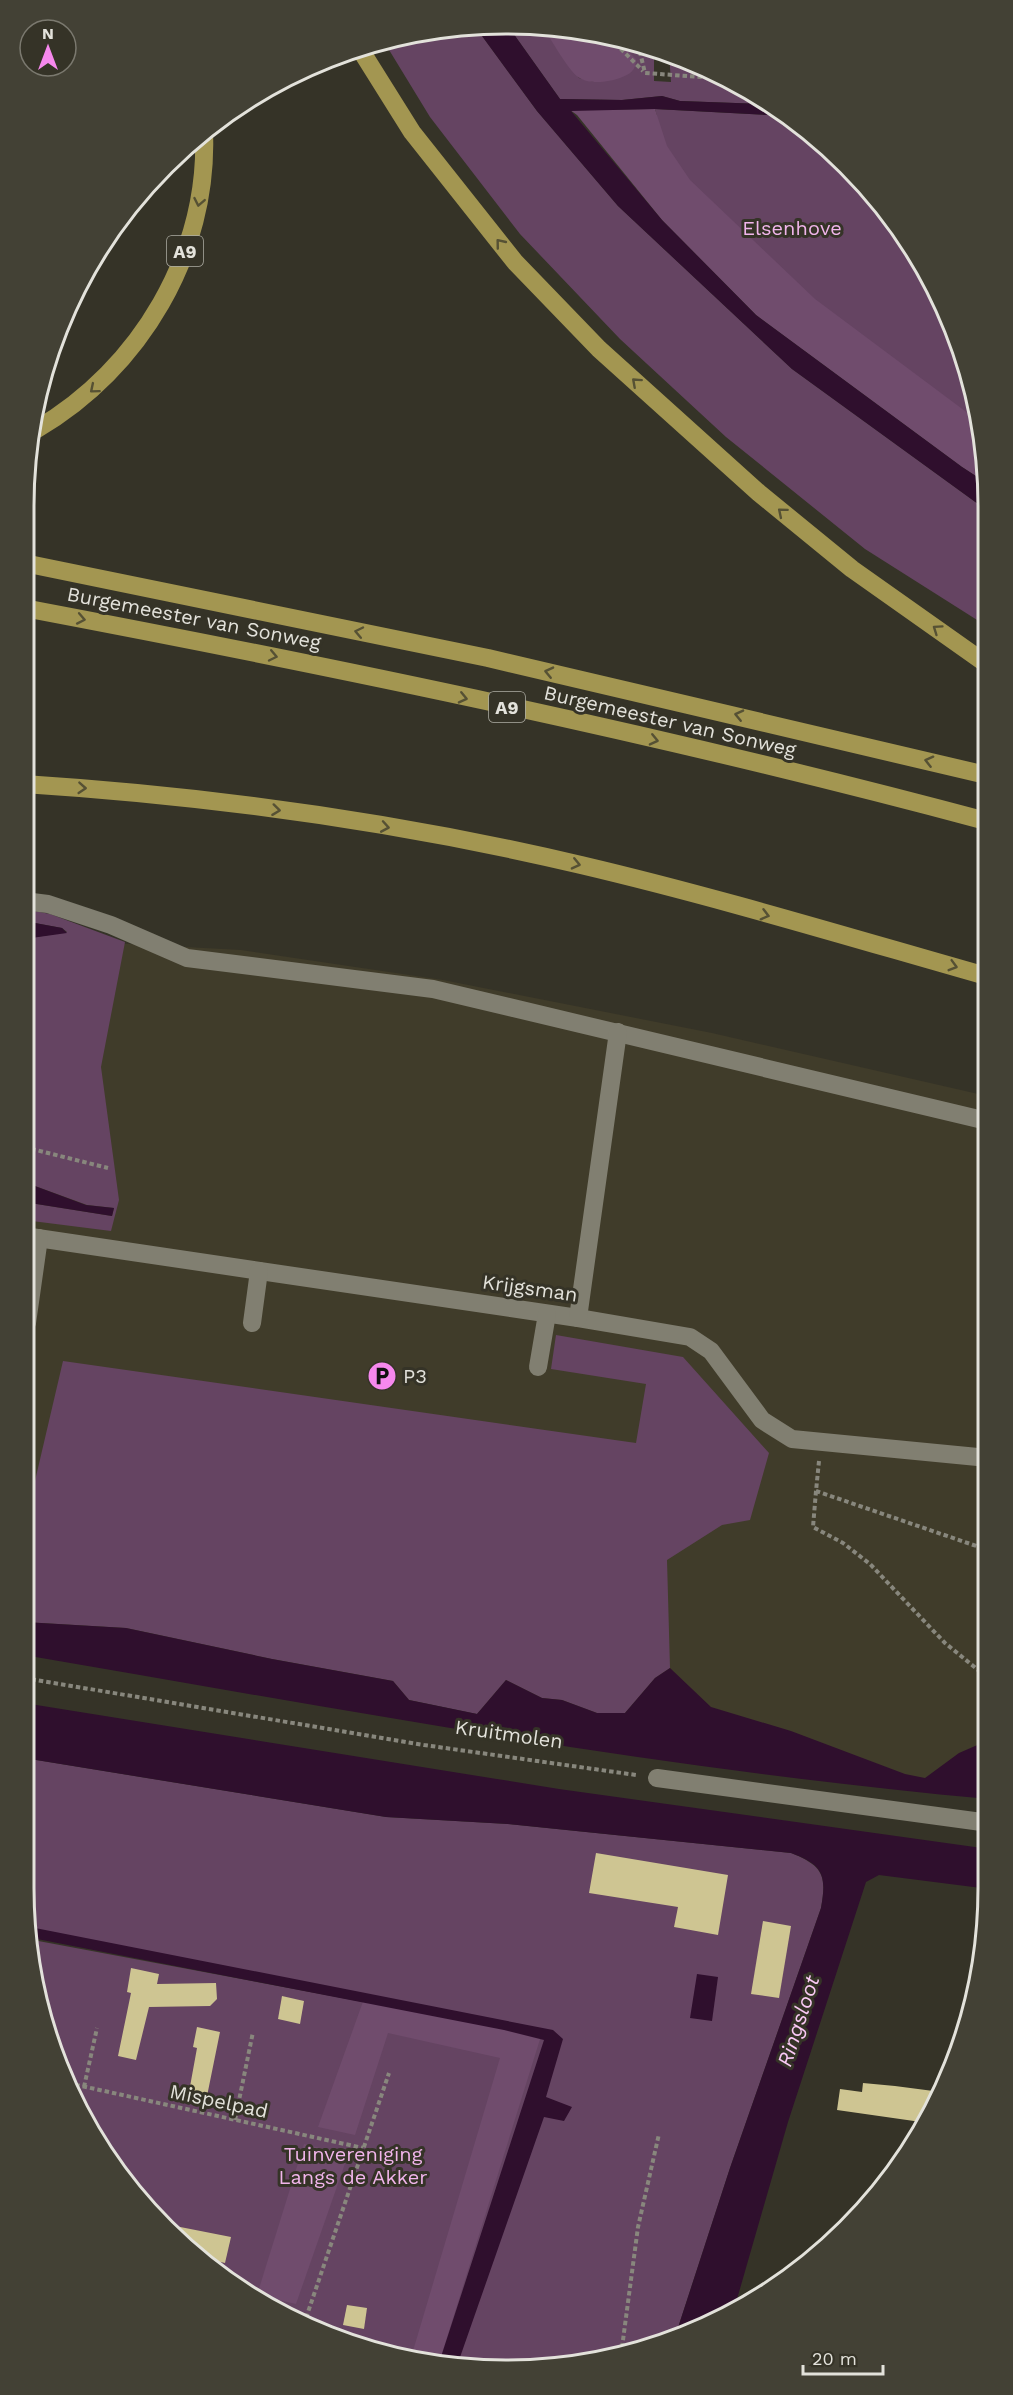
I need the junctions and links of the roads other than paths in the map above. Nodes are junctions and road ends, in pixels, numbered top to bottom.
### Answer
1 (365, 57) edge
2 (203, 145) edge
3 (42, 425) edge
4 (34, 565) edge
5 (34, 610) edge
6 (978, 657) edge
7 (978, 773) edge
8 (34, 785) edge
9 (978, 819) edge
10 (34, 902) edge
11 (978, 974) edge
12 (618, 1032) junction
13 (978, 1119) edge
14 (34, 1237) edge
15 (259, 1270) junction
16 (547, 1314) junction
17 (578, 1318) junction
18 (252, 1323) dead end
19 (538, 1367) dead end
20 (978, 1457) edge
21 (657, 1778) road end
22 (978, 1822) edge

6 -> 1 highway
2 -> 3 highway, A9
7 -> 4 highway, Burgemeester van Sonweg / A9
5 -> 9 highway, Burgemeester van Sonweg / A9
8 -> 11 highway
10 - 12 street
12 - 13 street
12 - 17 street
14 - 15 street, Krijgsman
15 - 16 street, Krijgsman
15 - 18 street
16 - 17 street, Krijgsman
16 - 19 street
17 - 20 street, Krijgsman
21 - 22 street

